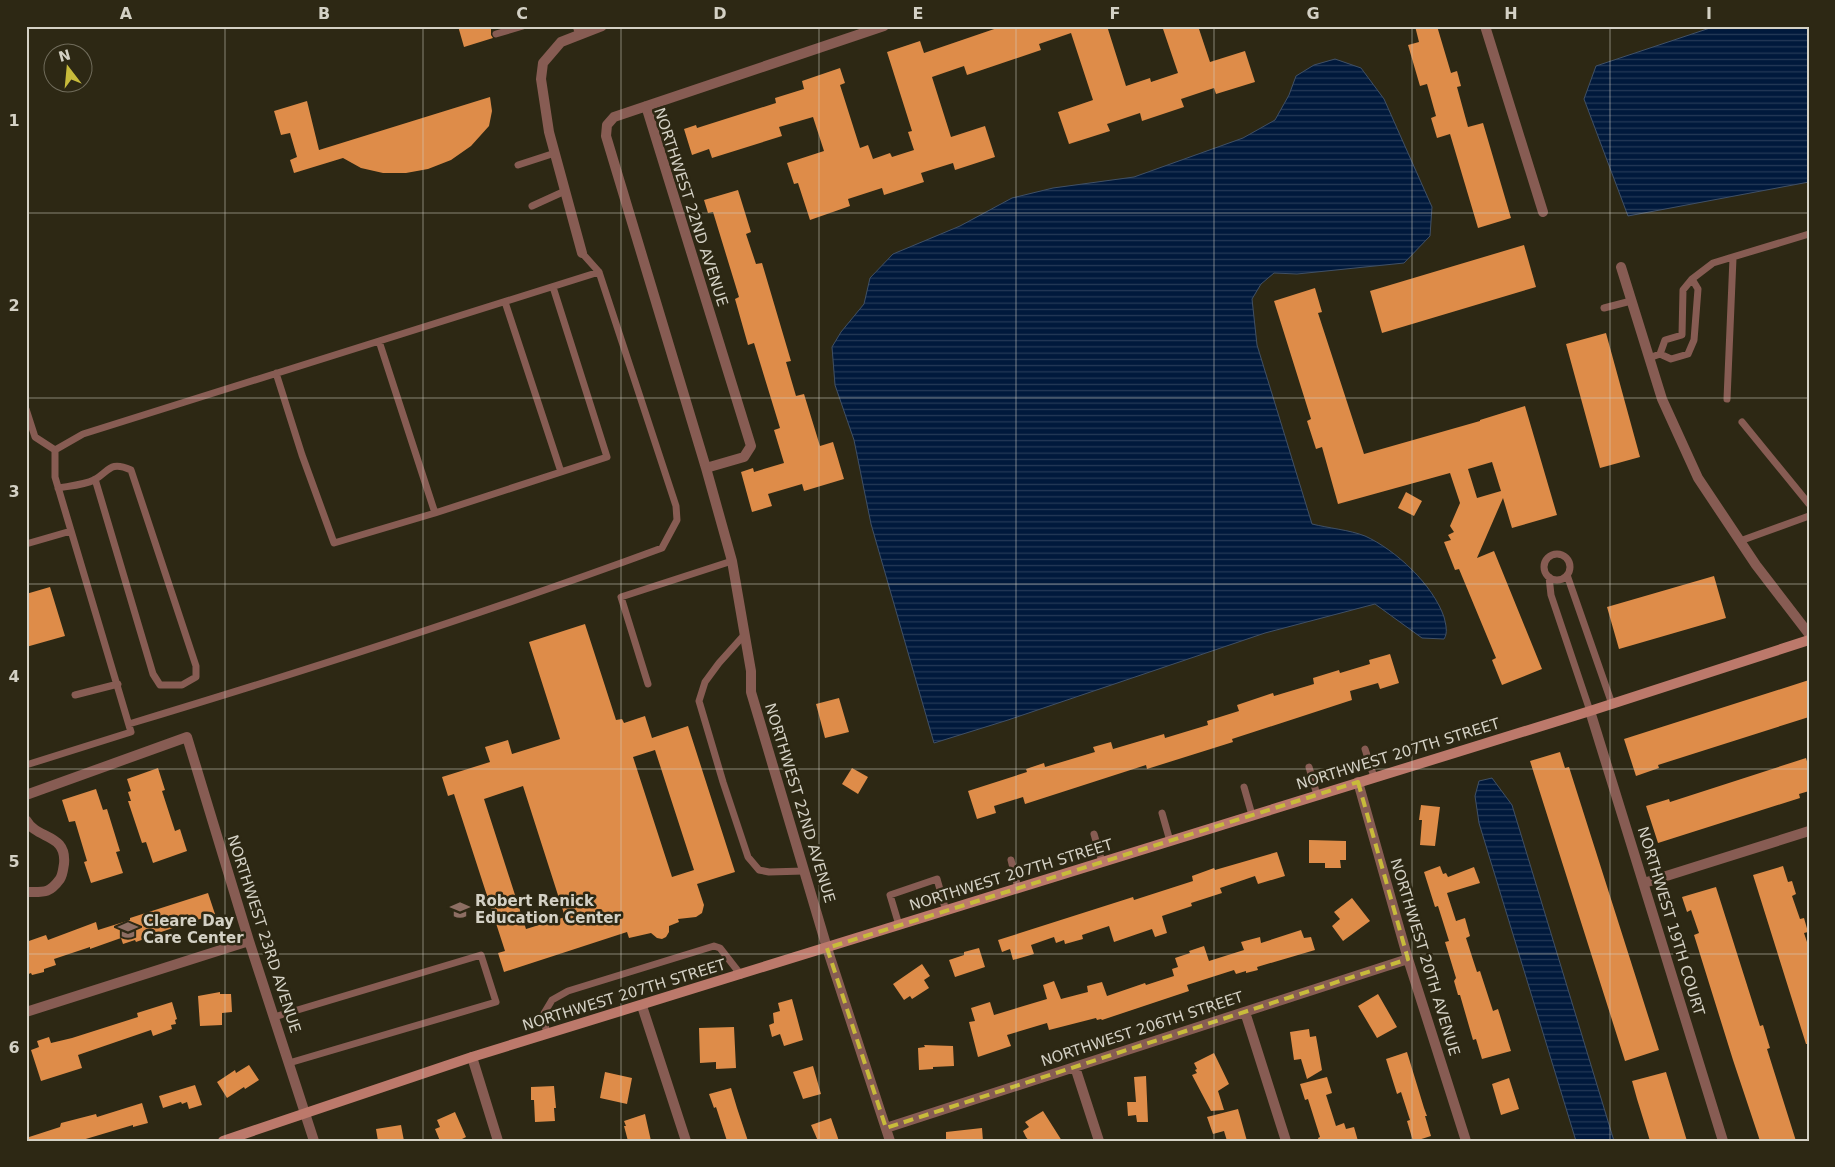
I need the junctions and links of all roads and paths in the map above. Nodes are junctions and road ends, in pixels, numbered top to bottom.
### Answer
1 (523, 26) edge
2 (884, 26) edge
3 (1485, 26) edge
4 (600, 27) edge
5 (578, 30) edge
6 (496, 34) dead end
7 (646, 106) junction
8 (555, 153) junction
9 (518, 165) dead end
10 (565, 191) junction
11 (532, 206) dead end
12 (1543, 212) dead end
13 (1809, 234) edge
14 (582, 253) joint
15 (1733, 258) junction
16 (1621, 267) dead end
17 (599, 272) junction
18 (1692, 279) junction
19 (553, 287) junction
20 (1631, 301) junction
21 (505, 302) junction
22 (1604, 308) dead end
23 (1682, 335) junction
24 (1694, 340) junction
25 (379, 341) junction
26 (1660, 354) junction
27 (1649, 358) junction
28 (276, 373) junction
29 (1727, 399) dead end
30 (26, 409) edge
31 (1742, 422) dead end
32 (55, 450) junction
33 (706, 468) junction
34 (561, 472) junction
35 (95, 480) junction
36 (58, 488) junction
37 (1809, 504) edge
38 (435, 513) junction
39 (1809, 516) edge
40 (71, 531) junction
41 (1740, 540) junction
42 (26, 544) edge
43 (732, 561) junction
44 (1567, 575) junction
45 (1548, 577) junction
46 (745, 634) junction
47 (1809, 634) edge
48 (1809, 640) edge
49 (118, 684) junction
50 (648, 684) dead end
51 (75, 695) dead end
52 (1612, 704) junction
53 (1590, 711) junction
54 (129, 724) junction
55 (1365, 749) dead end
56 (26, 766) edge
57 (1309, 767) dead end
58 (1374, 777) junction
59 (1358, 782) junction
60 (1244, 787) dead end
61 (26, 795) edge
62 (1317, 795) junction
63 (1162, 813) dead end
64 (1252, 815) junction
65 (26, 820) edge
66 (1809, 831) edge
67 (1094, 834) dead end
68 (1170, 841) junction
69 (1011, 860) dead end
70 (1102, 862) junction
71 (804, 870) junction
72 (1644, 884) junction
73 (1018, 888) junction
74 (26, 892) edge
75 (946, 911) junction
76 (899, 925) junction
77 (249, 941) junction
78 (827, 948) junction
79 (1408, 960) junction
80 (741, 975) junction
81 (642, 1006) junction
82 (26, 1012) edge
83 (1245, 1012) junction
84 (274, 1017) junction
85 (547, 1034) junction
86 (472, 1057) junction
87 (289, 1063) junction
88 (1076, 1067) junction
89 (306, 1113) junction
90 (886, 1128) junction
91 (223, 1141) edge
92 (314, 1141) edge
93 (498, 1141) edge
94 (686, 1141) edge
95 (890, 1141) edge
96 (1099, 1141) edge
97 (1286, 1141) edge
98 (1466, 1141) edge
99 (1723, 1141) edge

1 - 6 lane
2 - 7 street
3 - 12 street
4 - 5 street
5 - 8 street
7 - 33 street, NORTHWEST 22ND AVENUE
7 - 33 street, NORTHWEST 22ND AVENUE
8 - 9 lane
8 - 10 street
10 - 11 lane
10 - 14 street
13 - 15 lane
14 - 17 lane
15 - 18 lane
15 - 29 lane
16 - 20 street
17 - 19 lane
17 - 54 lane
18 - 23 lane
18 - 24 lane
19 - 21 lane
19 - 34 lane
20 - 22 lane
20 - 27 street
21 - 25 lane
21 - 34 lane
23 - 24 lane
23 - 26 lane
24 - 26 lane
25 - 28 lane
25 - 38 lane
26 - 27 lane
27 - 41 street
28 - 32 lane
28 - 38 lane
30 - 32 lane
31 - 37 lane
32 - 36 lane
33 - 43 street, NORTHWEST 22ND AVENUE
34 - 38 lane
35 - 35 lane
35 - 36 lane
36 - 40 lane
39 - 41 lane
40 - 42 lane
40 - 49 lane
41 - 47 street
43 - 46 street, NORTHWEST 22ND AVENUE
43 - 50 lane
44 - 45 lane
44 - 45 lane
44 - 52 lane
45 - 53 lane
46 - 71 street, NORTHWEST 22ND AVENUE
46 - 71 lane
48 - 52 street, NORTHWEST 207TH STREET
49 - 51 lane
49 - 54 lane
52 - 53 street, NORTHWEST 207TH STREET
53 - 58 street, NORTHWEST 207TH STREET
53 - 72 street, NORTHWEST 19TH COURT
54 - 56 lane
55 - 58 lane
57 - 62 lane
58 - 59 street, NORTHWEST 207TH STREET
59 - 62 street, NORTHWEST 207TH STREET
59 - 79 street, NORTHWEST 20TH AVENUE
60 - 64 lane
61 - 77 street, NORTHWEST 23RD AVENUE
62 - 64 street, NORTHWEST 207TH STREET
63 - 68 lane
64 - 68 street, NORTHWEST 207TH STREET
65 - 74 street
66 - 72 street
67 - 70 lane
68 - 70 street, NORTHWEST 207TH STREET
69 - 73 lane
70 - 73 street, NORTHWEST 207TH STREET
71 - 78 street, NORTHWEST 22ND AVENUE
72 - 99 street, NORTHWEST 19TH COURT
73 - 75 street, NORTHWEST 207TH STREET
75 - 76 street, NORTHWEST 207TH STREET
75 - 76 lane
76 - 78 street, NORTHWEST 207TH STREET
77 - 82 street
77 - 84 street, NORTHWEST 23RD AVENUE
78 - 80 street, NORTHWEST 207TH STREET
78 - 90 street, NORTHWEST 22ND AVENUE
79 - 83 street, NORTHWEST 206TH STREET
79 - 98 street, NORTHWEST 20TH AVENUE
80 - 81 street, NORTHWEST 207TH STREET
80 - 85 lane
81 - 85 street, NORTHWEST 207TH STREET
81 - 94 street
83 - 88 street, NORTHWEST 206TH STREET
83 - 97 street
84 - 87 street, NORTHWEST 23RD AVENUE
84 - 87 lane
85 - 86 street, NORTHWEST 207TH STREET
86 - 89 street, NORTHWEST 207TH STREET
86 - 93 street
87 - 89 street, NORTHWEST 23RD AVENUE
88 - 90 street, NORTHWEST 206TH STREET
88 - 96 street
89 - 91 street, NORTHWEST 207TH STREET
89 - 92 street, NORTHWEST 23RD AVENUE
90 - 95 street, NORTHWEST 22ND AVENUE

